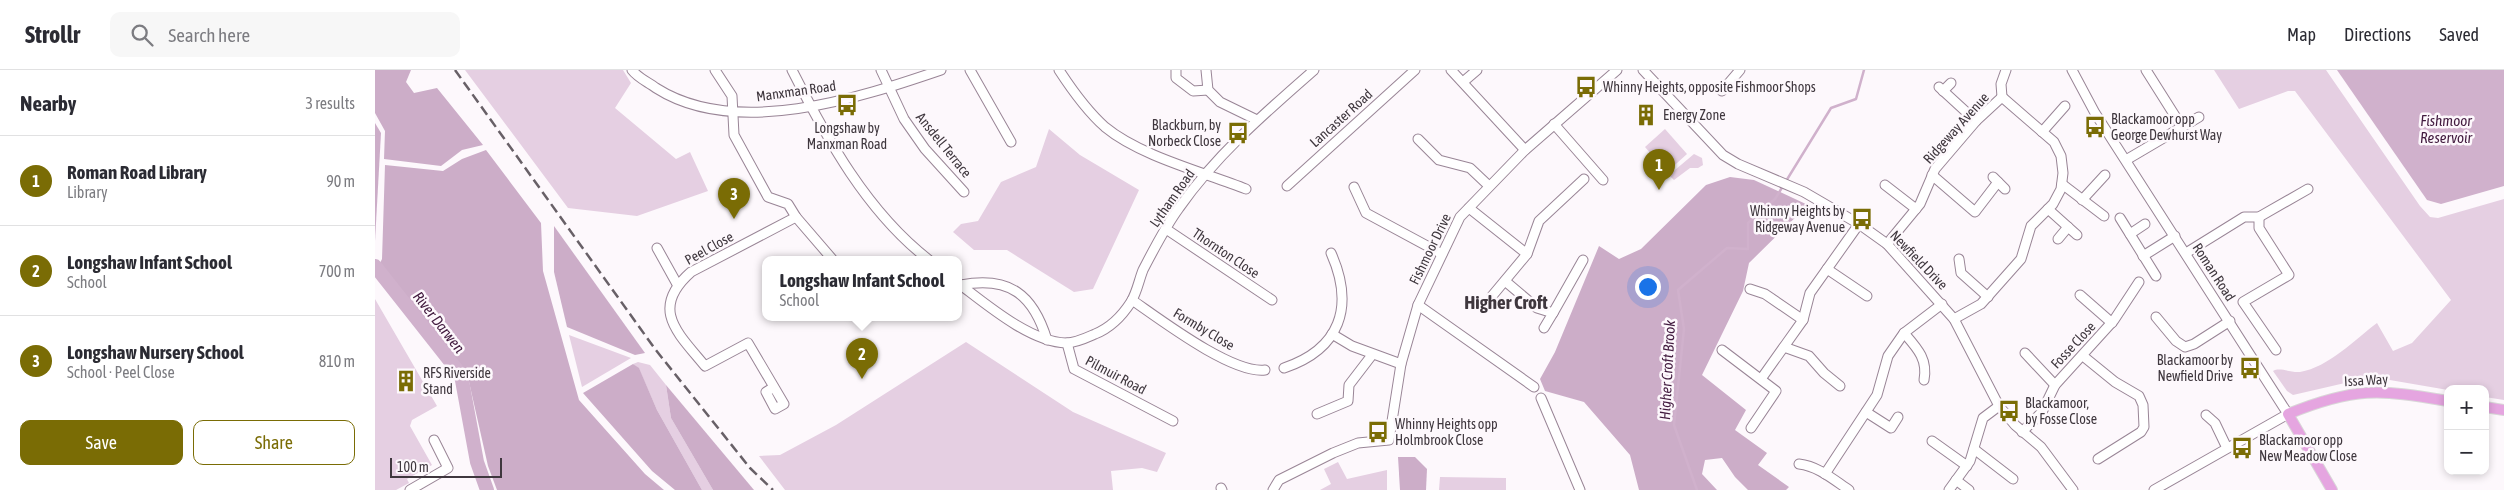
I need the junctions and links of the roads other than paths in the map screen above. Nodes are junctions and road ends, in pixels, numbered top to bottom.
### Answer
1 (632, 70) edge
2 (715, 70) edge
3 (793, 70) edge
4 (881, 70) edge
5 (941, 70) edge
6 (970, 70) edge
7 (1059, 70) edge
8 (1176, 70) edge
9 (1206, 70) edge
10 (1314, 70) edge
11 (1415, 70) edge
12 (1451, 70) edge
13 (1477, 70) edge
14 (1617, 70) edge
15 (1643, 70) edge
16 (1740, 70) edge
17 (2006, 70) edge
18 (2071, 70) edge
19 (2146, 70) edge
20 (1463, 82) junction
21 (1951, 83) dead end
22 (890, 88) junction
23 (1208, 90) junction
24 (1722, 91) dead end
25 (2002, 97) junction
26 (810, 106) junction
27 (2065, 106) dead end
28 (732, 111) junction
29 (2199, 117) dead end
30 (1257, 120) junction
31 (1976, 121) junction
32 (1554, 124) junction
33 (2182, 128) junction
34 (2042, 132) junction
35 (1418, 139) dead end
36 (1011, 142) dead end
37 (1525, 150) junction
38 (2125, 160) junction
39 (1205, 173) junction
40 (1932, 175) junction
41 (2105, 175) dead end
42 (1584, 179) dead end
43 (1603, 180) dead end
44 (1998, 183) dead end
45 (2062, 184) junction
46 (1885, 185) dead end
47 (1287, 186) dead end
48 (1489, 186) junction
49 (1354, 187) dead end
50 (2308, 188) dead end
51 (1246, 189) dead end
52 (964, 192) dead end
53 (2082, 200) junction
54 (1469, 208) junction
55 (1916, 209) junction
56 (2048, 209) junction
57 (2104, 216) dead end
58 (796, 217) junction
59 (2259, 217) junction
60 (2120, 218) dead end
61 (1859, 224) junction
62 (2145, 224) dead end
63 (2068, 226) junction
64 (1166, 229) junction
65 (2130, 234) junction
66 (2077, 235) dead end
67 (2175, 236) junction
68 (2058, 239) dead end
69 (1887, 244) junction
70 (657, 248) dead end
71 (1331, 253) dead end
72 (2186, 253) junction
73 (1442, 254) junction
74 (1527, 254) junction
75 (830, 256) edge
76 (925, 256) edge
77 (2143, 256) junction
78 (1959, 259) dead end
79 (1583, 260) dead end
80 (1827, 269) junction
81 (2155, 276) dead end
82 (1505, 281) junction
83 (2139, 282) dead end
84 (677, 284) junction
85 (962, 284) edge
86 (962, 286) edge
87 (1750, 289) dead end
88 (2080, 295) dead end
89 (1492, 296) dead end
90 (1867, 296) dead end
91 (1988, 297) junction
92 (1132, 300) junction
93 (1272, 300) dead end
94 (1942, 304) junction
95 (1418, 305) junction
96 (1553, 313) junction
97 (1955, 318) junction
98 (2156, 318) dead end
99 (1803, 320) junction
100 (2230, 321) junction
101 (2112, 323) junction
102 (1544, 328) dead end
103 (1904, 333) junction
104 (1332, 334) junction
105 (1047, 340) junction
106 (1067, 343) junction
107 (1784, 347) junction
108 (1722, 350) dead end
109 (2276, 350) dead end
110 (2025, 353) dead end
111 (1372, 354) junction
112 (2083, 356) junction
113 (1401, 364) junction
114 (1284, 368) dead end
115 (1265, 370) dead end
116 (1761, 379) junction
117 (1924, 380) dead end
118 (2055, 385) junction
119 (1840, 386) dead end
120 (774, 387) dead end
121 (1534, 387) dead end
122 (1541, 398) dead end
123 (2444, 399) edge
124 (1999, 406) junction
125 (2489, 408) edge
126 (2504, 410) edge
127 (1866, 412) junction
128 (1317, 414) dead end
129 (2288, 414) junction
130 (2206, 415) dead end
131 (1898, 417) dead end
132 (1173, 421) dead end
133 (1751, 428) dead end
134 (2022, 432) junction
135 (433, 440) dead end
136 (1932, 441) dead end
137 (2227, 448) junction
138 (1974, 449) junction
139 (2098, 459) dead end
140 (1799, 464) dead end
141 (1967, 466) junction
142 (1825, 474) junction
143 (2013, 479) dead end
144 (1956, 480) junction
145 (410, 490) edge
146 (1273, 490) edge
147 (1579, 490) edge
148 (1849, 490) edge
149 (1949, 490) edge
150 (1969, 490) edge
151 (2073, 490) edge
152 (2154, 490) edge
153 (2331, 490) edge

1 - 28 street, Manxman Road
2 - 28 street
3 - 26 street
4 - 22 street, Ansdell Terrace
5 - 22 street, Manxman Road
6 - 36 street
7 - 39 street
8 - 23 street
9 - 23 street
10 - 30 street, Lytham Road
11 - 47 street, Lancaster Road
12 - 20 street
13 - 20 street
14 - 32 street, Fishmoor Drive
15 - 61 street, Newfield Drive
16 - 24 street
17 - 25 street
18 - 38 street, Roman Road
19 - 33 street
20 - 37 street
21 - 31 street
22 - 26 street, Manxman Road
22 - 52 street, Ansdell Terrace
23 - 30 street
25 - 31 street, Ridgeway Avenue
25 - 34 street, Ridgeway Avenue
26 - 28 street, Manxman Road
26 - 76 street
27 - 34 street
28 - 58 street
29 - 33 street
30 - 39 street, Lytham Road
31 - 40 street, Ridgeway Avenue
32 - 37 street, Fishmoor Drive
32 - 43 street
33 - 38 street
34 - 45 street, Ridgeway Avenue
35 - 48 street
37 - 48 street, Fishmoor Drive
38 - 67 street, Roman Road
39 - 51 street
39 - 64 street, Lytham Road
40 - 44 street
40 - 55 street, Ridgeway Avenue
41 - 53 street
42 - 74 street
45 - 53 street
45 - 56 street
46 - 55 street
48 - 54 street, Fishmoor Drive
49 - 73 street
50 - 59 street
53 - 57 street
54 - 73 street, Fishmoor Drive
54 - 74 street
55 - 69 street, Ridgeway Avenue
56 - 63 street
56 - 91 street
58 - 75 street
58 - 84 street, Peel Close
59 - 72 street
59 - 109 street
60 - 65 street
61 - 69 street, Newfield Drive
61 - 80 street
62 - 65 street
63 - 66 street
63 - 68 street
64 - 92 street, Lytham Road
64 - 93 street, Thornton Close
65 - 77 street
67 - 72 street, Roman Road
67 - 77 street
69 - 94 street, Newfield Drive
70 - 84 street
71 - 104 street
72 - 100 street, Roman Road
73 - 95 street, Fishmoor Drive
74 - 82 street
77 - 81 street
78 - 91 street
79 - 96 street
80 - 90 street
80 - 99 street
82 - 89 street
82 - 96 street
83 - 101 street, Fosse Close
84 - 120 street, Peel Close
85 - 105 street
86 - 105 street
87 - 99 street
88 - 101 street, Fosse Close
91 - 97 street
92 - 106 street, Lytham Road
92 - 115 street, Formby Close
94 - 97 street, Newfield Drive
94 - 103 street
95 - 113 street, Fishmoor Drive
95 - 121 street
96 - 102 street
97 - 124 street, Newfield Drive
98 - 100 street
99 - 107 street
100 - 129 street, Roman Road
101 - 112 street, Fosse Close
103 - 117 street
103 - 127 street
104 - 111 street
104 - 114 street
105 - 106 street
106 - 132 street, Pilmuir Road
107 - 116 street
107 - 119 street
108 - 116 street
110 - 118 street, Fosse Close
111 - 113 street
111 - 128 street
112 - 118 street, Fosse Close
112 - 139 street
113 - 146 street, Fishmoor Drive
116 - 133 street
118 - 134 street, Fosse Close
122 - 147 street
123 - 129 main road, Issa Way
124 - 134 street, Newfield Drive
124 - 138 street
125 - 126 main road
127 - 131 street
127 - 142 street
129 - 137 street
129 - 153 main road, Roman Road
130 - 137 street
134 - 151 street, Newfield Drive
135 - 145 street
136 - 141 street
137 - 152 street
138 - 141 street
138 - 143 street
140 - 142 street
141 - 144 street
142 - 148 street
144 - 149 street
144 - 150 street

